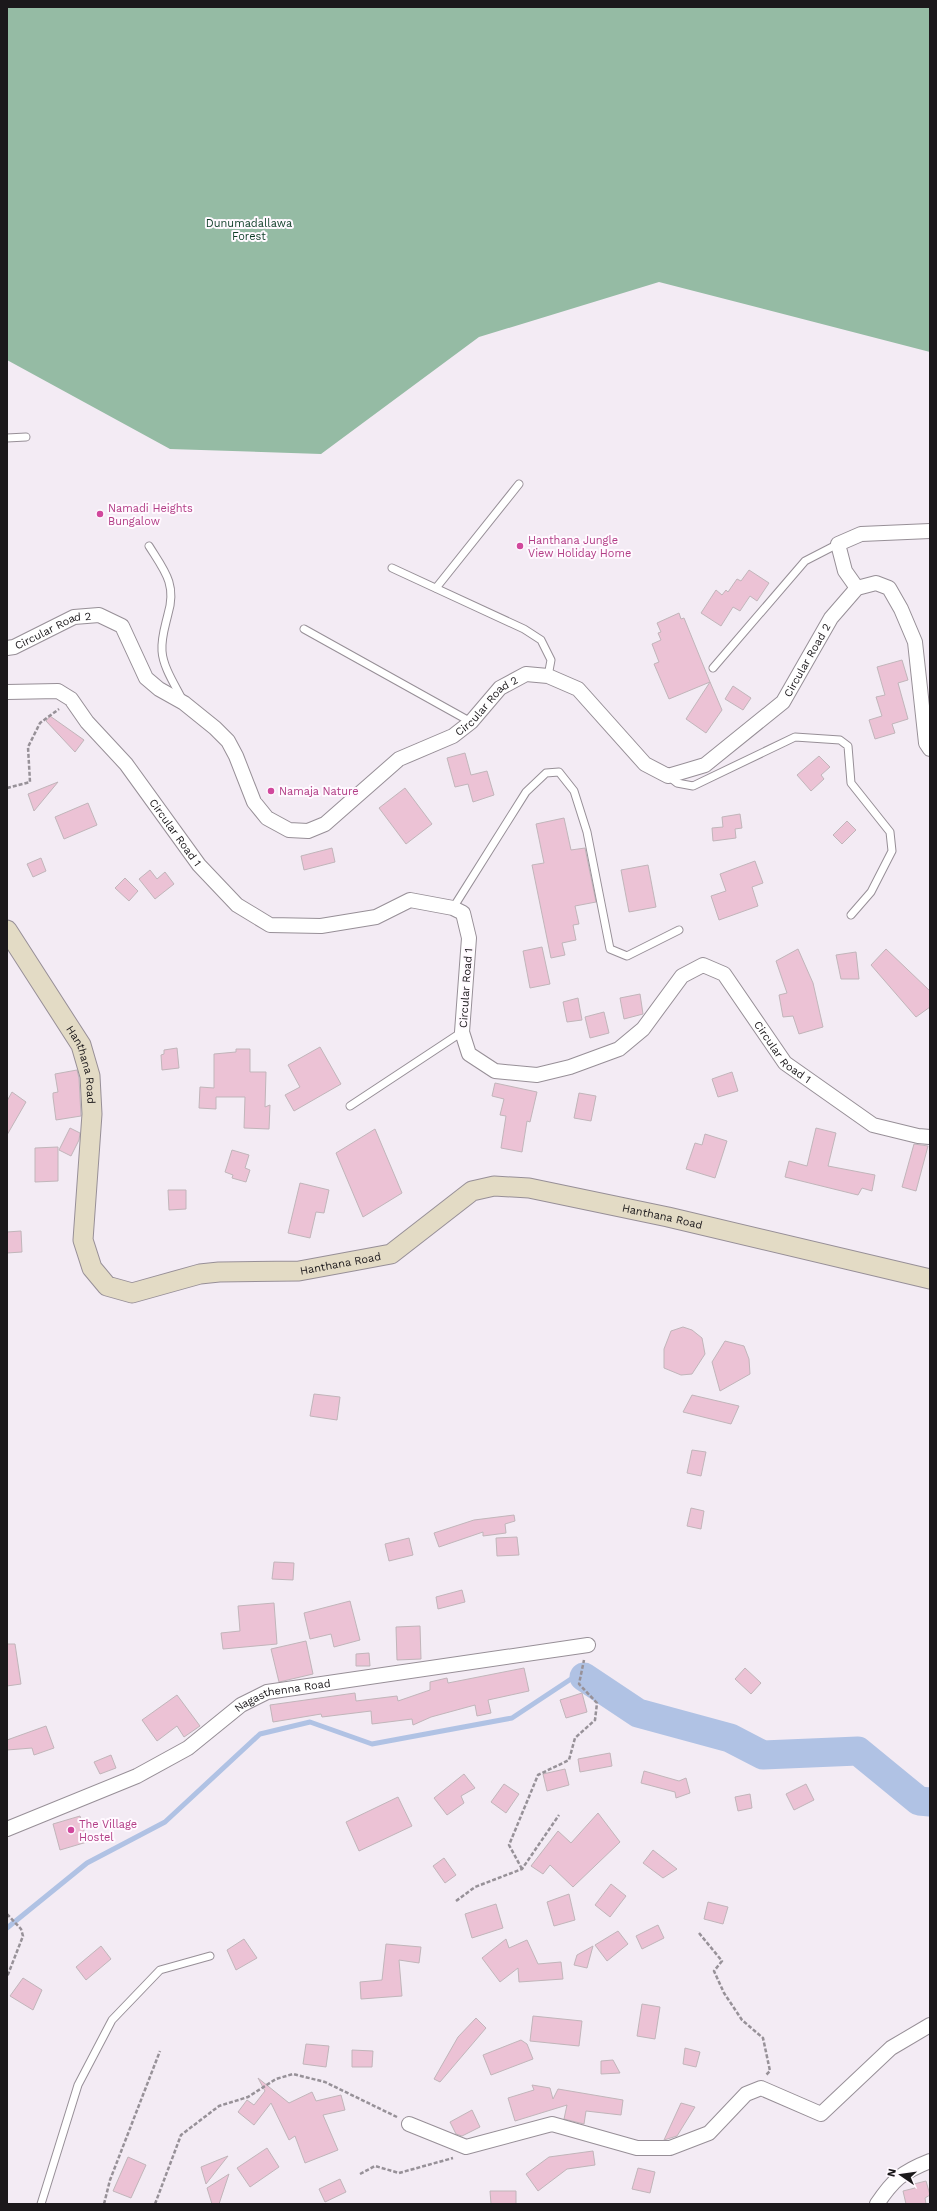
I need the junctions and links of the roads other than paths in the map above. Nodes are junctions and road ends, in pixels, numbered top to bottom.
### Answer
1 (26, 437) dead end
2 (7, 438) edge
3 (519, 484) dead end
4 (930, 531) edge
5 (838, 544) junction
6 (149, 546) dead end
7 (392, 568) dead end
8 (436, 588) junction
9 (857, 588) junction
10 (304, 629) dead end
11 (7, 648) edge
12 (713, 668) dead end
13 (548, 676) junction
14 (7, 692) edge
15 (184, 703) junction
16 (471, 722) junction
17 (930, 749) edge
18 (668, 776) junction
19 (453, 908) junction
20 (851, 915) dead end
21 (7, 930) edge
22 (679, 930) dead end
23 (462, 1032) junction
24 (350, 1106) dead end
25 (930, 1136) edge
26 (930, 1279) edge
27 (588, 1645) road end
28 (7, 1829) edge
29 (210, 1956) dead end
30 (930, 2025) edge
31 (410, 2124) road end
32 (930, 2162) edge
33 (41, 2204) edge
34 (877, 2204) edge

1 - 2 lane
3 - 8 lane
4 - 5 street
5 - 9 street
5 - 12 lane
6 - 15 lane
7 - 8 lane
8 - 13 lane
9 - 17 street
9 - 18 street, Circular Road 2
10 - 16 lane
11 - 15 street, Circular Road 2
13 - 16 street, Circular Road 2
13 - 18 street, Circular Road 2
14 - 19 street, Circular Road 1
15 - 16 street, Circular Road 2
18 - 20 lane
19 - 22 lane
19 - 23 street, Circular Road 1
21 - 26 street, Hanthana Road
23 - 24 lane
23 - 25 street, Circular Road 1
27 - 28 street, Nagasthenna Road
29 - 33 lane
30 - 31 street
32 - 34 street

